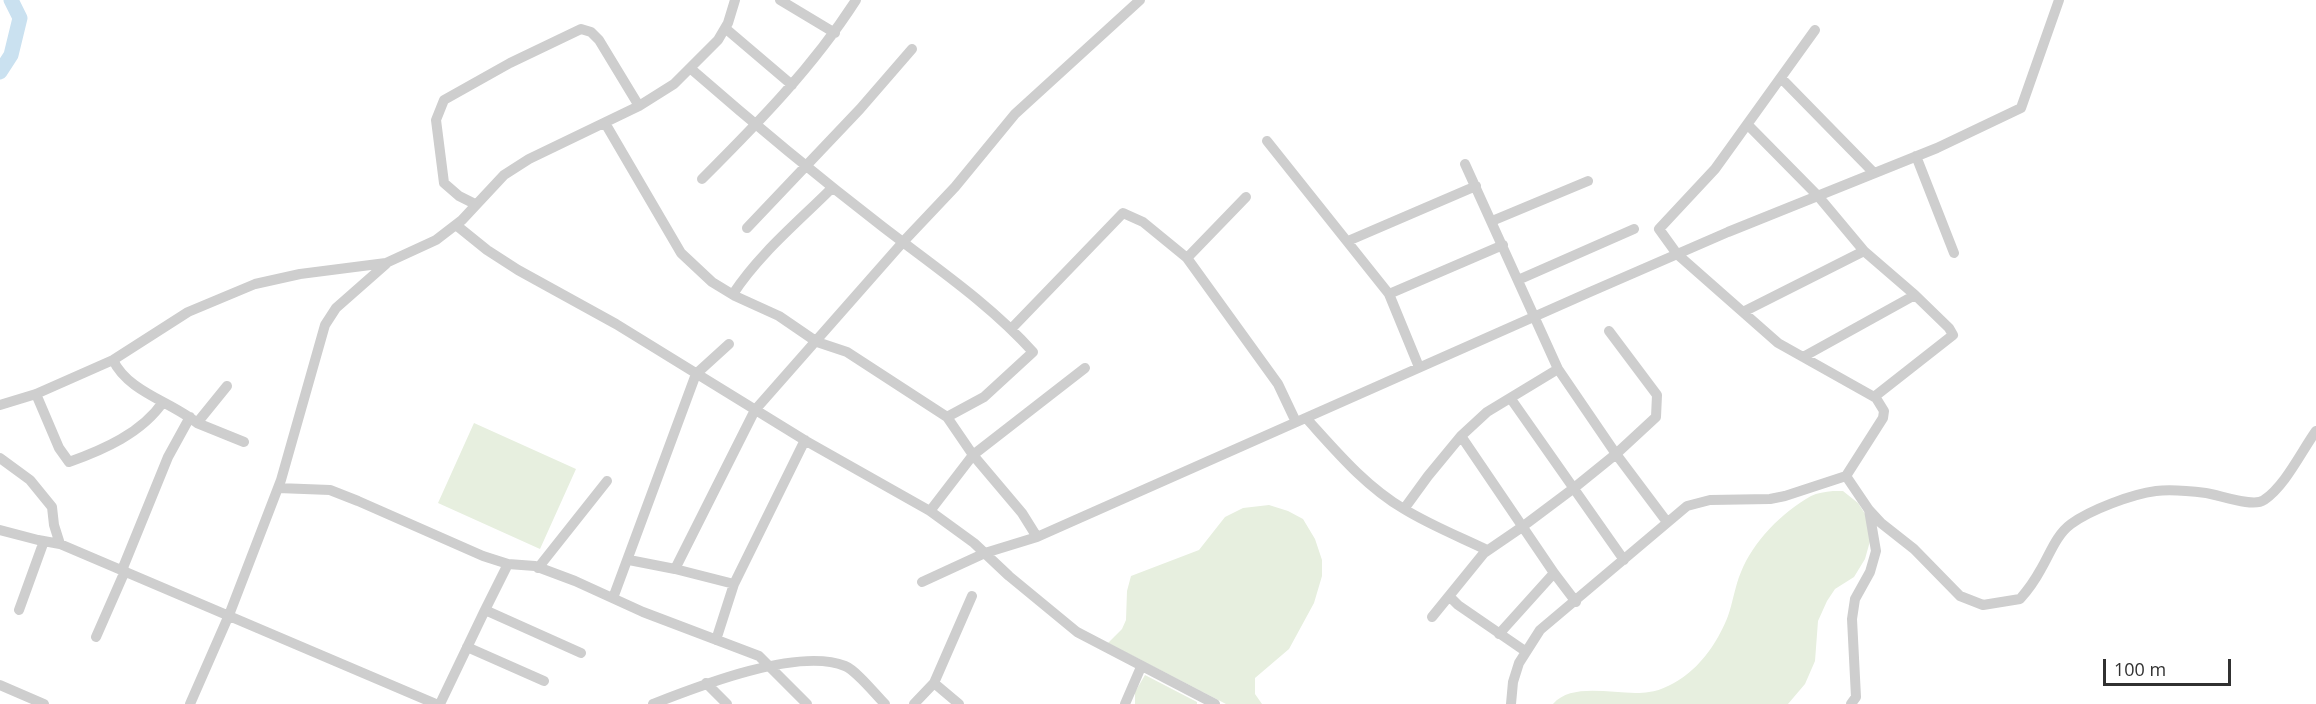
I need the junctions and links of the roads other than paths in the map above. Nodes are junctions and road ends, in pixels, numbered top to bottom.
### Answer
1 (735, 0) edge
2 (780, 0) edge
3 (856, 0) edge
4 (1140, 0) edge
5 (2059, 0) edge
6 (725, 28) junction
7 (1815, 30) dead end
8 (835, 33) junction
9 (912, 49) dead end
10 (690, 68) junction
11 (1781, 78) junction
12 (792, 85) junction
13 (639, 106) junction
14 (605, 123) junction
15 (1748, 125) junction
16 (756, 126) junction
17 (1267, 141) dead end
18 (1916, 156) junction
19 (1465, 164) dead end
20 (806, 166) junction
21 (1874, 173) junction
22 (702, 179) dead end
23 (1588, 181) dead end
24 (1476, 186) junction
25 (832, 188) junction
26 (1818, 196) junction
27 (1246, 197) dead end
28 (475, 204) junction
29 (1492, 221) junction
30 (456, 225) junction
31 (747, 228) dead end
32 (1634, 229) dead end
33 (1348, 241) junction
34 (903, 242) junction
35 (1503, 245) junction
36 (1864, 251) junction
37 (1953, 253) dead end
38 (1677, 254) junction
39 (1187, 258) junction
40 (386, 263) junction
41 (1518, 280) junction
42 (733, 294) junction
43 (1389, 294) junction
44 (1915, 295) junction
45 (1743, 312) junction
46 (1534, 316) junction
47 (1012, 328) junction
48 (1608, 331) dead end
49 (817, 342) junction
50 (729, 344) dead end
51 (1803, 357) junction
52 (113, 360) junction
53 (1086, 368) dead end
54 (1419, 368) junction
55 (1558, 369) junction
56 (696, 374) junction
57 (227, 386) dead end
58 (36, 394) junction
59 (1874, 397) junction
60 (1511, 399) junction
61 (163, 402) junction
62 (0, 405) edge
63 (755, 410) junction
64 (947, 417) junction
65 (193, 420) junction
66 (1301, 420) junction
67 (2316, 431) edge
68 (1461, 436) junction
69 (805, 440) junction
70 (244, 442) dead end
71 (1616, 454) junction
72 (972, 455) junction
73 (0, 458) edge
74 (1846, 476) junction
75 (607, 481) dead end
76 (278, 488) junction
77 (1574, 488) junction
78 (1404, 509) junction
79 (1869, 510) junction
80 (930, 511) junction
81 (1667, 522) junction
82 (1522, 527) junction
83 (0, 530) edge
84 (1037, 537) junction
85 (44, 541) junction
86 (60, 544) junction
87 (1487, 550) junction
88 (985, 553) junction
89 (629, 560) junction
90 (1624, 560) junction
91 (508, 564) junction
92 (538, 568) junction
93 (675, 569) junction
94 (123, 570) junction
95 (1554, 573) junction
96 (922, 582) dead end
97 (734, 584) junction
98 (972, 596) dead end
99 (1449, 596) junction
100 (613, 598) junction
101 (1576, 602) junction
102 (19, 610) dead end
103 (485, 610) junction
104 (228, 615) junction
105 (1432, 616) dead end
106 (1499, 634) junction
107 (96, 637) dead end
108 (716, 640) junction
109 (466, 646) junction
110 (1525, 651) junction
111 (581, 653) dead end
112 (769, 667) junction
113 (1141, 667) junction
114 (544, 681) dead end
115 (706, 683) junction
116 (934, 683) junction
117 (0, 685) edge
118 (1853, 700) edge
119 (44, 704) edge
120 (190, 704) edge
121 (438, 704) edge
122 (654, 704) edge
123 (727, 704) edge
124 (807, 704) edge
125 (885, 704) edge
126 (914, 704) edge
127 (959, 704) edge
128 (1125, 704) edge
129 (1215, 704) edge
130 (1511, 704) edge
131 (1865, 704) edge

1 - 6 street
2 - 8 street
3 - 8 street
4 - 34 street
5 - 18 street
6 - 10 street
6 - 12 street
7 - 11 street
8 - 12 street
9 - 20 street
10 - 13 street
10 - 16 street
11 - 15 street
11 - 21 street
12 - 16 street
13 - 14 street
13 - 28 street
14 - 28 street
14 - 42 street
15 - 26 street
15 - 38 street
16 - 20 street
16 - 22 street
17 - 33 street
18 - 21 street
18 - 37 street
19 - 24 street
20 - 25 street
20 - 31 street
21 - 26 street
23 - 29 street
24 - 29 street
24 - 33 street
25 - 34 street
25 - 42 street
26 - 36 street
26 - 38 street
27 - 39 street
28 - 30 street
29 - 35 street
30 - 40 street
30 - 56 street
32 - 41 street
33 - 43 street
34 - 47 street
34 - 49 street
35 - 41 street
35 - 43 street
36 - 44 street
36 - 45 street
38 - 45 street
38 - 46 street
39 - 47 street
39 - 66 street
40 - 52 street
40 - 76 street
41 - 46 street
42 - 49 street
43 - 54 street
44 - 51 street
44 - 59 street
45 - 51 street
46 - 54 street
46 - 55 street
47 - 64 street
48 - 71 street
49 - 63 street
49 - 64 street
50 - 56 street
51 - 59 street
52 - 58 street
52 - 61 street
53 - 72 street
54 - 66 street
55 - 60 street
55 - 71 street
56 - 63 street
56 - 89 street
57 - 65 street
58 - 61 street
58 - 62 street
59 - 74 street
60 - 68 street
60 - 77 street
61 - 65 street
63 - 69 street
63 - 93 street
64 - 72 street
65 - 70 street
65 - 94 street
66 - 78 street
66 - 84 street
67 - 79 street
68 - 78 street
68 - 82 street
69 - 80 street
69 - 97 street
71 - 77 street
71 - 81 street
72 - 80 street
72 - 84 street
73 - 86 street
74 - 79 street
74 - 81 street
75 - 92 street
76 - 91 street
76 - 104 street
77 - 82 street
77 - 90 street
78 - 87 street
79 - 118 street
80 - 88 street
81 - 90 street
82 - 87 street
82 - 95 street
83 - 85 street
84 - 88 street
85 - 86 street
85 - 102 street
86 - 94 street
87 - 99 street
88 - 96 street
88 - 113 street
89 - 93 street
89 - 100 street
90 - 101 street
91 - 92 street
91 - 103 street
92 - 100 street
93 - 97 street
94 - 104 street
94 - 107 street
95 - 101 street
95 - 106 street
97 - 108 street
98 - 116 street
99 - 105 street
99 - 106 street
100 - 108 street
101 - 110 street
103 - 109 street
103 - 111 street
104 - 120 street
104 - 121 street
106 - 110 street
108 - 112 street
109 - 114 street
109 - 121 street
110 - 130 street
112 - 115 street
112 - 124 street
112 - 125 street
113 - 128 street
113 - 129 street
115 - 122 street
115 - 123 street
116 - 126 street
116 - 127 street
117 - 119 street
118 - 131 street

